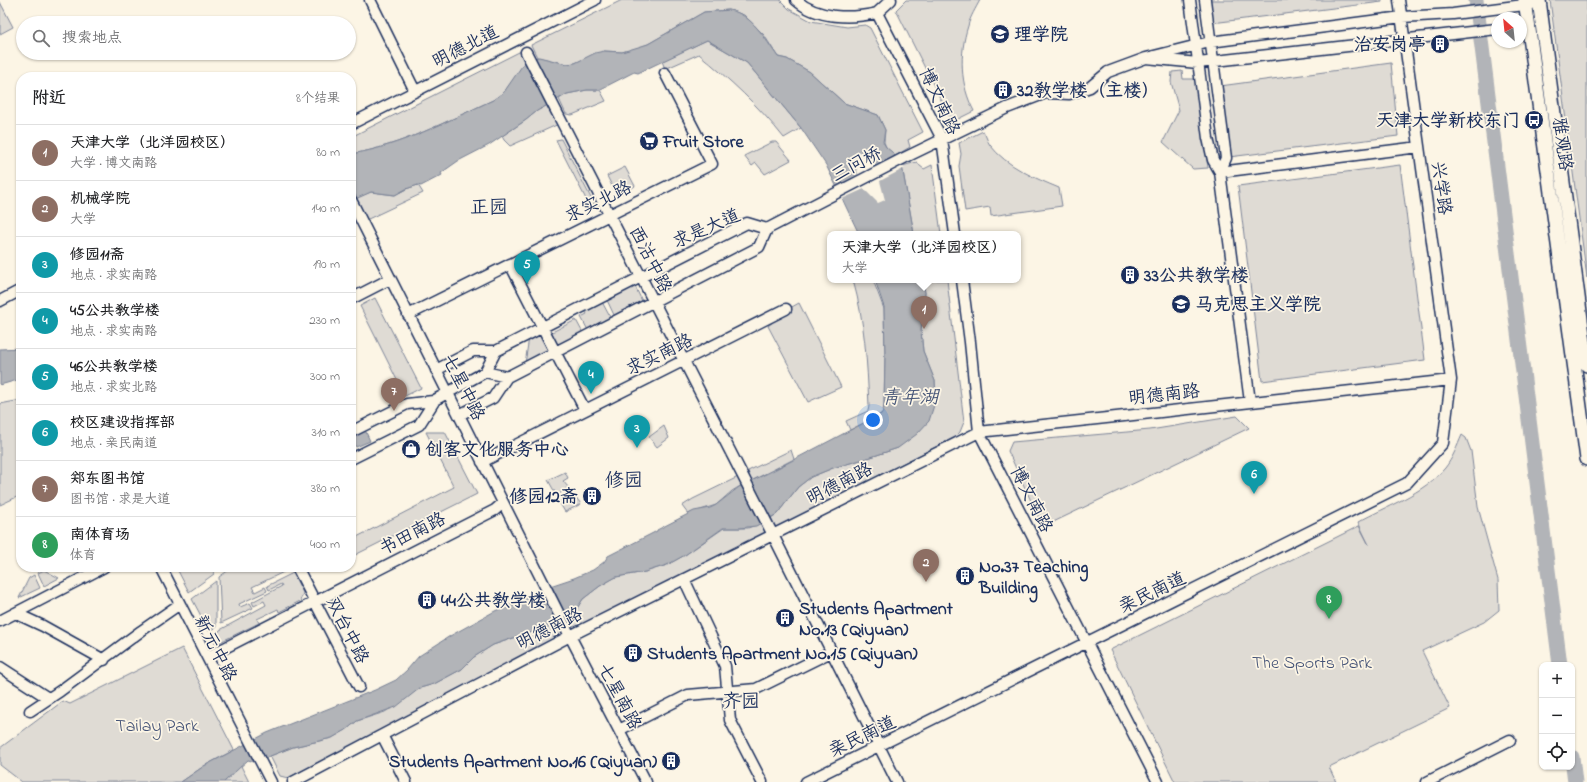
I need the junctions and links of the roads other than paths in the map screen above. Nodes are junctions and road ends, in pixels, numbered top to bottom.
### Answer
1 (370, 0) edge
2 (595, 0) edge
3 (796, 0) edge
4 (891, 0) edge
5 (1190, 0) edge
6 (1205, 0) edge
7 (1399, 0) edge
8 (1525, 2) edge
9 (1540, 2) edge
10 (877, 13) junction
11 (1402, 17) junction
12 (1542, 22) junction
13 (1527, 25) edge
14 (1491, 30) edge
15 (1404, 39) junction
16 (1527, 39) edge
17 (1210, 42) junction
18 (1195, 45) junction
19 (526, 52) dead end
20 (1146, 58) junction
21 (1212, 61) junction
22 (1198, 63) junction
23 (665, 73) dead end
24 (415, 91) junction
25 (356, 121) edge
26 (942, 139) junction
27 (1419, 147) junction
28 (1220, 172) junction
29 (356, 210) edge
30 (609, 215) junction
31 (768, 229) junction
32 (955, 231) edge
33 (510, 264) junction
34 (641, 278) junction
35 (390, 279) junction
36 (962, 283) edge
37 (16, 293) edge
38 (356, 296) edge
39 (0, 301) edge
40 (653, 302) junction
41 (786, 309) dead end
42 (408, 315) junction
43 (542, 328) junction
44 (496, 351) junction
45 (555, 352) junction
46 (684, 361) junction
47 (1587, 365) edge
48 (436, 370) junction
49 (486, 372) junction
50 (507, 377) junction
51 (1451, 380) junction
52 (448, 393) junction
53 (435, 400) junction
54 (1250, 402) junction
55 (585, 410) junction
56 (459, 415) junction
57 (356, 430) edge
58 (979, 432) junction
59 (356, 456) edge
60 (1587, 459) edge
61 (482, 462) junction
62 (503, 503) junction
63 (773, 535) junction
64 (94, 572) edge
65 (159, 572) edge
66 (163, 572) edge
67 (299, 572) edge
68 (684, 579) junction
69 (314, 602) junction
70 (178, 606) junction
71 (14, 613) junction
72 (0, 621) edge
73 (565, 626) joint
74 (570, 636) junction
75 (1086, 644) junction
76 (831, 652) junction
77 (207, 657) junction
78 (104, 660) junction
79 (0, 667) edge
80 (359, 687) dead end
81 (727, 691) junction
82 (48, 698) junction
83 (30, 710) dead end
84 (619, 730) junction
85 (382, 735) junction
86 (1510, 740) dead end
87 (248, 743) junction
88 (879, 746) junction
89 (257, 761) junction
90 (265, 782) edge
91 (270, 782) edge
92 (293, 782) edge
93 (406, 782) edge
94 (646, 782) edge
95 (762, 782) edge
96 (806, 782) edge
97 (897, 782) edge
98 (1158, 782) edge
99 (1427, 782) edge

1 - 24 street
2 - 24 street, 明德北道
3 - 10 street
4 - 10 street
5 - 18 street
6 - 17 street
7 - 11 street, 兴学路
8 - 9 street, 三问桥
8 - 11 street, 三问桥
9 - 12 main road, 雅观路
10 - 26 street, 博文南路
11 - 15 street, 兴学路
11 - 17 street, 三问桥
12 - 13 street
12 - 47 main road, 雅观路
14 - 15 street
15 - 21 street
15 - 27 street, 兴学路
16 - 60 main road, 雅观路
17 - 18 street, 三问桥
17 - 21 street
18 - 20 street, 三问桥
18 - 22 street
19 - 30 street, 西沽中路
20 - 22 street
20 - 26 street, 三问桥
21 - 22 street
21 - 28 street
22 - 28 street
23 - 30 street, 求实北路
24 - 25 street, 明德北道
26 - 31 street, 三问桥
26 - 32 street, 博文南路
27 - 28 street
27 - 51 street, 兴学路
28 - 54 street
29 - 35 street, 七星中路
30 - 33 street, 求实北路
30 - 34 street, 西沽中路
31 - 34 street, 求是大道
31 - 40 street, 求是大道
33 - 42 street, 求实北路
33 - 43 street
34 - 40 street, 西沽中路
34 - 43 street, 求是大道
35 - 38 street
35 - 42 street, 七星中路
36 - 58 street, 博文南路
37 - 39 street
40 - 45 street, 求是大道
40 - 46 street, 西沽中路
41 - 46 street, 求实南路
42 - 48 street, 七星中路
43 - 44 street, 求是大道
43 - 45 street
44 - 48 street
44 - 49 street
45 - 50 street, 求是大道
45 - 55 street
46 - 55 street, 求实南路
46 - 63 street, 西沽中路
48 - 52 street, 七星中路
49 - 50 street
49 - 52 street
50 - 56 street
51 - 54 street, 明德南路
51 - 75 street, 亲民南道
52 - 53 street
52 - 56 street, 七星中路
53 - 57 street
53 - 59 street
54 - 58 street, 明德南路
55 - 61 street, 求实南路
56 - 61 street, 七星中路
58 - 63 street, 明德南路
58 - 75 street, 博文南路
61 - 62 street, 七星中路
62 - 69 street, 书田南路
62 - 73 street, 七星中路
63 - 68 street, 明德南路
63 - 76 street, 西沽中路
64 - 71 street
65 - 70 street, 新元中路
66 - 70 street, 新元中路
67 - 69 street, 双台中路
68 - 74 street, 明德南路
68 - 81 street
69 - 77 street, 书田南路
69 - 80 street, 双台中路
70 - 77 street, 新元中路
70 - 78 street
70 - 87 street, 新元中路
71 - 72 street
71 - 78 street
73 - 74 street, 七星南路
74 - 84 street, 七星南路
74 - 85 street, 明德南路
75 - 88 street, 亲民南道
75 - 98 street, 博文南路
76 - 81 street
76 - 88 street, 西沽中路
77 - 87 street, 新元中路
78 - 82 street
79 - 82 street
81 - 84 street
81 - 95 street
82 - 83 street
84 - 94 street, 七星南路
85 - 92 street, 明德南路
85 - 93 street
86 - 99 street
87 - 89 street
88 - 96 street, 亲民南道
88 - 97 street, 西沽中路
89 - 90 street
89 - 91 street

